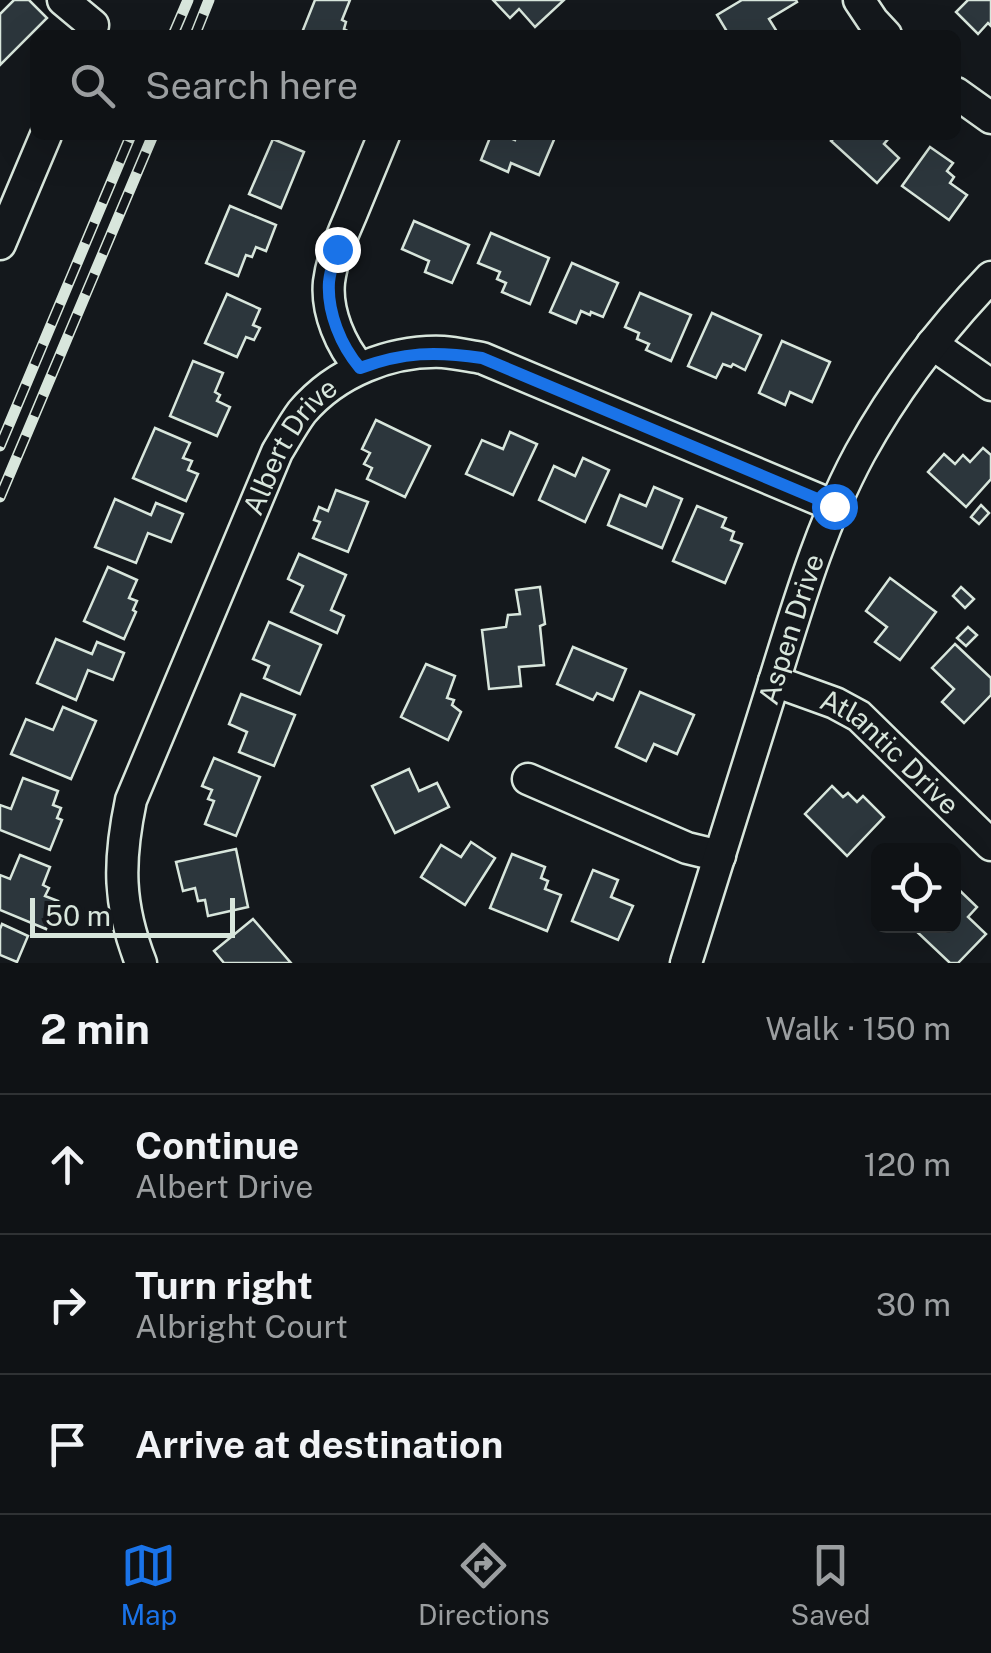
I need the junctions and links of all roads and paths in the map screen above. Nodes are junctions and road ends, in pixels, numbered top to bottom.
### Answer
1 (63, 0) edge
2 (859, 0) edge
3 (95, 20) edge
4 (881, 30) edge
5 (961, 97) edge
6 (991, 118) edge
7 (44, 140) edge
8 (382, 140) edge
9 (0, 244) edge
10 (991, 277) edge
11 (932, 344) junction
12 (360, 368) junction
13 (991, 385) edge
14 (834, 506) junction
15 (774, 681) junction
16 (528, 779) dead end
17 (991, 845) edge
18 (720, 856) junction
19 (140, 962) edge
20 (686, 963) edge

1 - 3 street
2 - 4 street
5 - 6 street
7 - 9 street
8 - 12 street
10 - 11 street, Aspen Drive
11 - 13 street
11 - 14 street, Aspen Drive
12 - 14 street, Albert Drive
12 - 19 street, Albert Drive
14 - 15 street, Aspen Drive
15 - 17 street, Atlantic Drive
15 - 18 street, Aspen Drive
16 - 18 street
18 - 20 street, Aspen Drive

